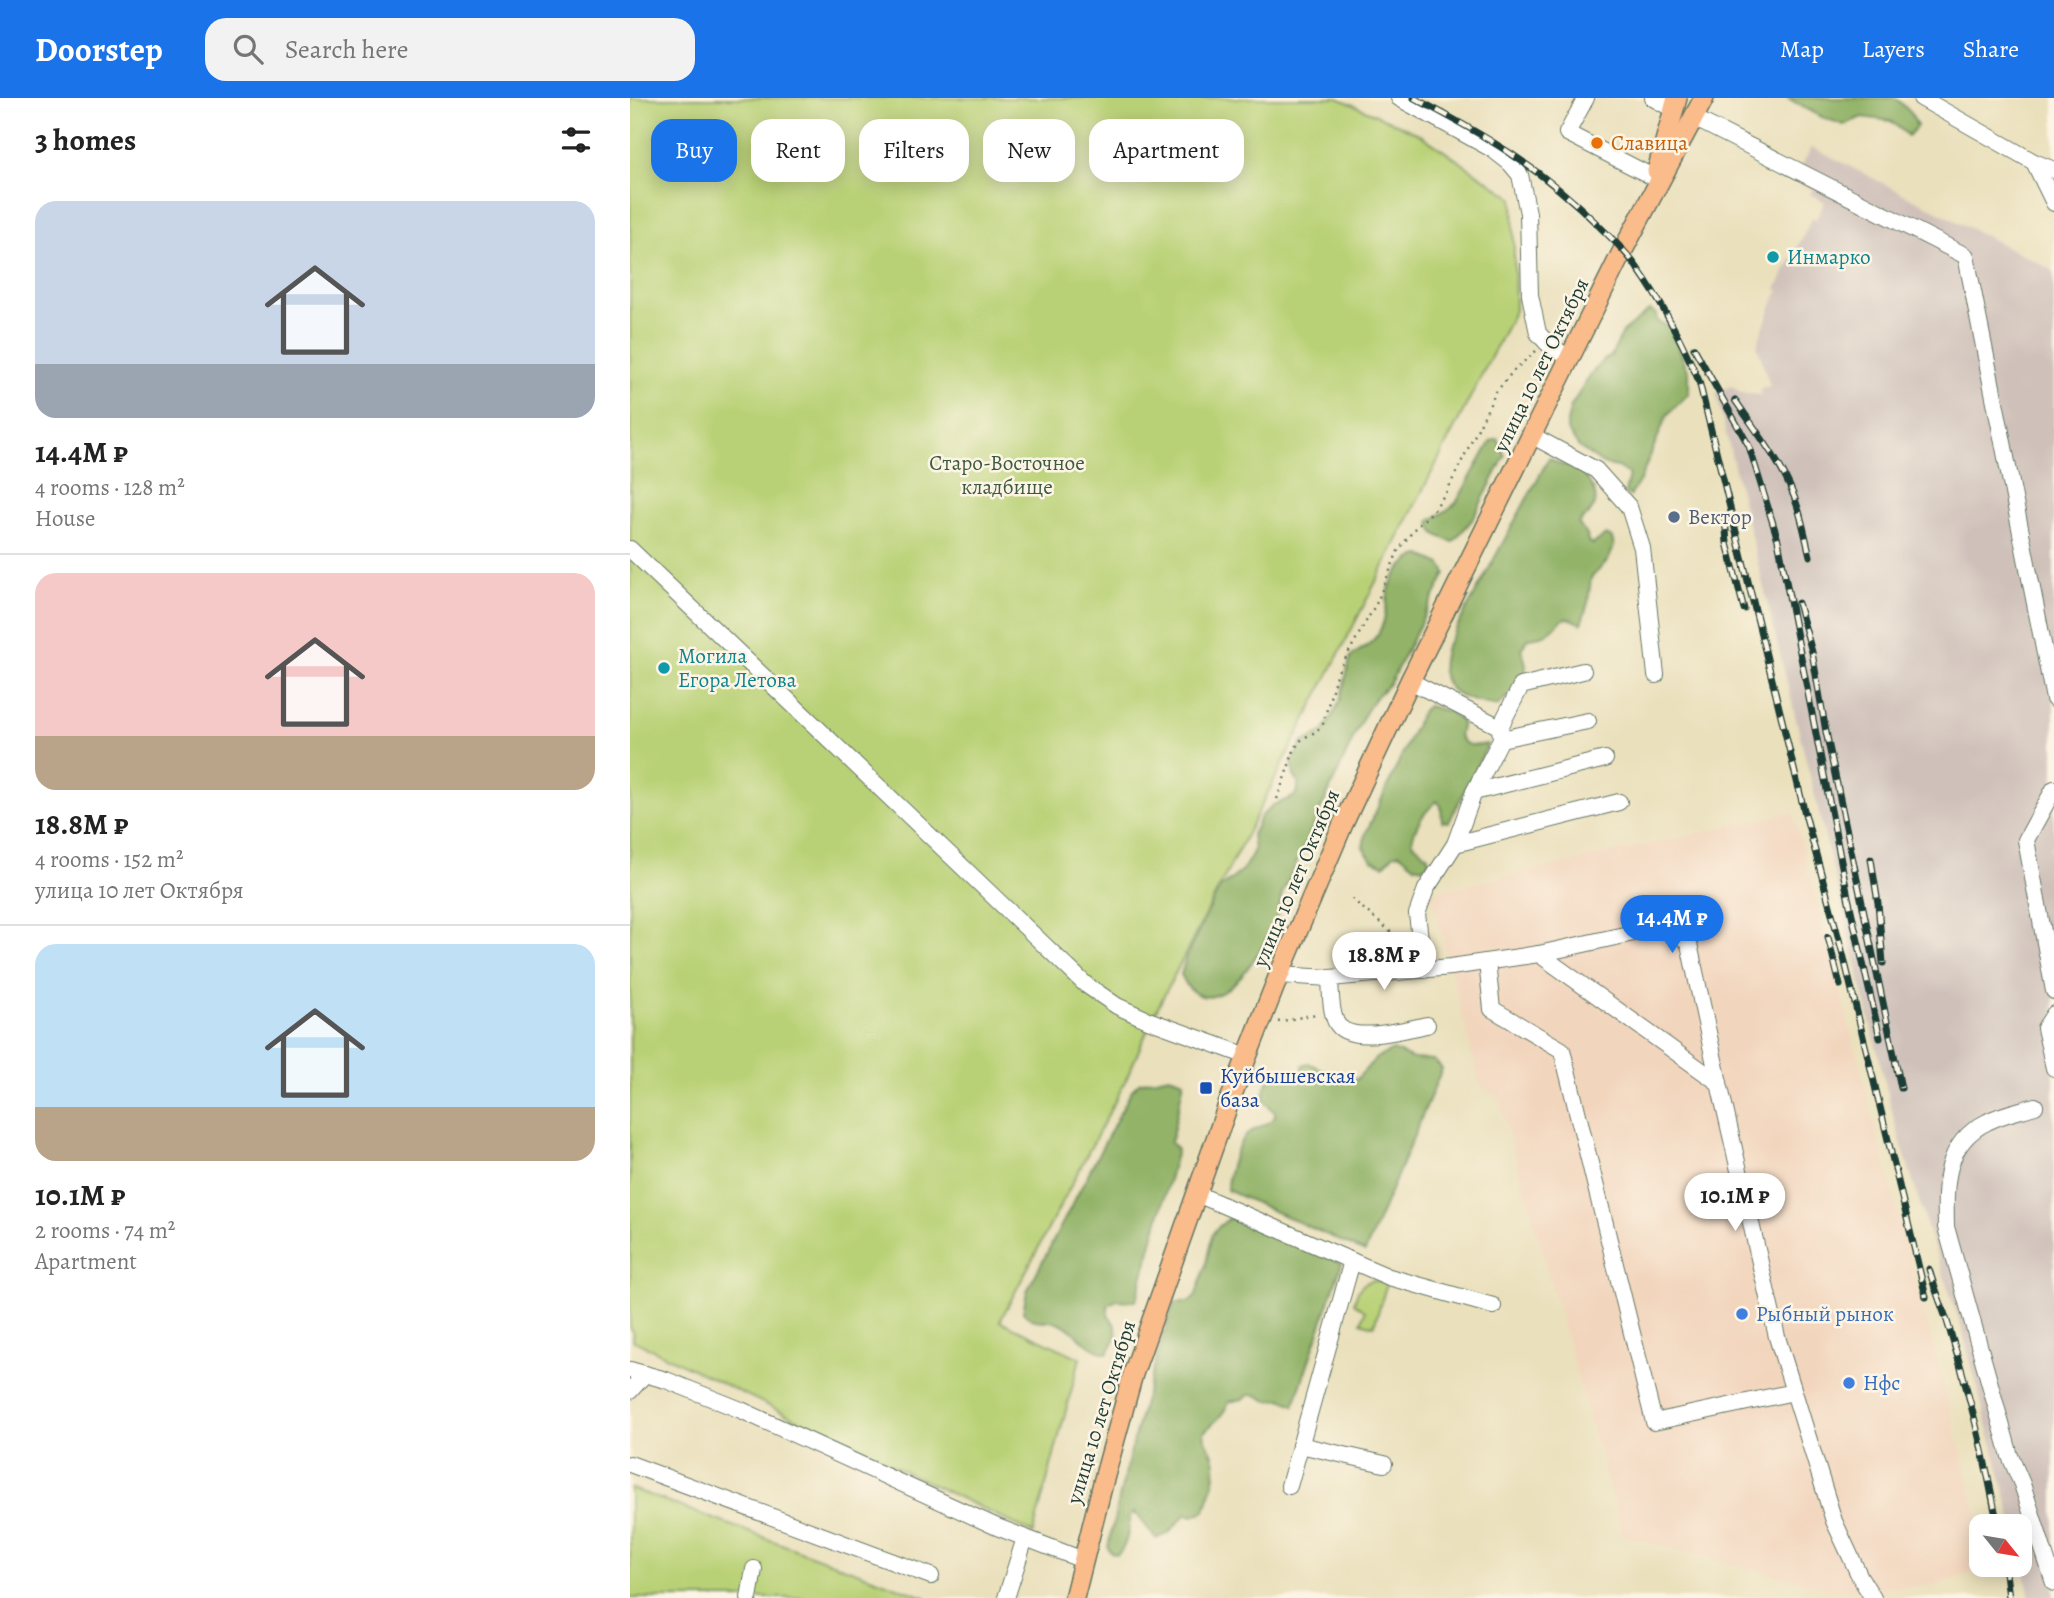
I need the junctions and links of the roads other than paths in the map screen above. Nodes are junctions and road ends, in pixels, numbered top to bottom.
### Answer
1 (1399, 98) edge
2 (1586, 98) edge
3 (1653, 98) edge
4 (1704, 98) edge
5 (1921, 98) edge
6 (1675, 103) edge
7 (1694, 118) junction
8 (2034, 162) junction
9 (2054, 170) edge
10 (1655, 178) junction
11 (2054, 203) edge
12 (1645, 209) junction
13 (1570, 359) junction
14 (1531, 435) junction
15 (630, 550) edge
16 (1583, 671) dead end
17 (1656, 675) dead end
18 (1410, 681) junction
19 (2054, 699) edge
20 (1588, 721) dead end
21 (1501, 733) junction
22 (1605, 759) dead end
23 (2054, 789) edge
24 (1474, 792) junction
25 (1619, 802) dead end
26 (1455, 844) junction
27 (1539, 954) junction
28 (1487, 962) junction
29 (1423, 964) junction
30 (1279, 975) junction
31 (1330, 978) junction
32 (2054, 991) edge
33 (2054, 1014) edge
34 (1427, 1025) dead end
35 (1247, 1056) junction
36 (2054, 1068) edge
37 (1719, 1083) junction
38 (2035, 1106) dead end
39 (1197, 1194) junction
40 (1352, 1261) junction
41 (1493, 1306) dead end
42 (637, 1372) edge
43 (630, 1391) edge
44 (1794, 1392) junction
45 (1300, 1445) junction
46 (630, 1464) edge
47 (1384, 1464) dead end
48 (1289, 1486) dead end
49 (1025, 1538) junction
50 (1083, 1560) junction
51 (754, 1569) dead end
52 (931, 1576) dead end
53 (2054, 1583) edge
54 (749, 1598) edge
55 (1006, 1598) edge
56 (1074, 1598) edge
57 (1873, 1598) edge

1 - 13 street
2 - 10 street
3 - 6 street
4 - 7 main road, улица 10 лет Октября
5 - 8 street
6 - 10 main road, улица 10 лет Октября
7 - 12 main road, улица 10 лет Октября
7 - 19 street
8 - 9 street
8 - 11 street
10 - 12 main road, улица 10 лет Октября
12 - 13 main road, улица 10 лет Октября
13 - 14 main road, улица 10 лет Октября
14 - 17 street
14 - 18 main road, улица 10 лет Октября
15 - 35 street
16 - 21 street
18 - 21 street
18 - 30 main road, улица 10 лет Октября
20 - 21 street
21 - 24 street
22 - 24 street
23 - 32 street
24 - 26 street
25 - 26 street
26 - 29 street
27 - 28 street
27 - 37 street
27 - 37 street
28 - 29 street
28 - 44 street
29 - 31 street
30 - 31 street
30 - 35 main road, улица 10 лет Октября
31 - 34 street
33 - 36 street
35 - 39 main road, улица 10 лет Октября
37 - 44 street
38 - 53 street
39 - 40 street
39 - 50 main road, улица 10 лет Октября
40 - 41 street
40 - 45 street
42 - 43 street
42 - 49 street
44 - 57 street
45 - 47 street
45 - 48 street
46 - 52 street
49 - 50 street
49 - 55 street
50 - 56 main road, улица 10 лет Октября
51 - 54 street

